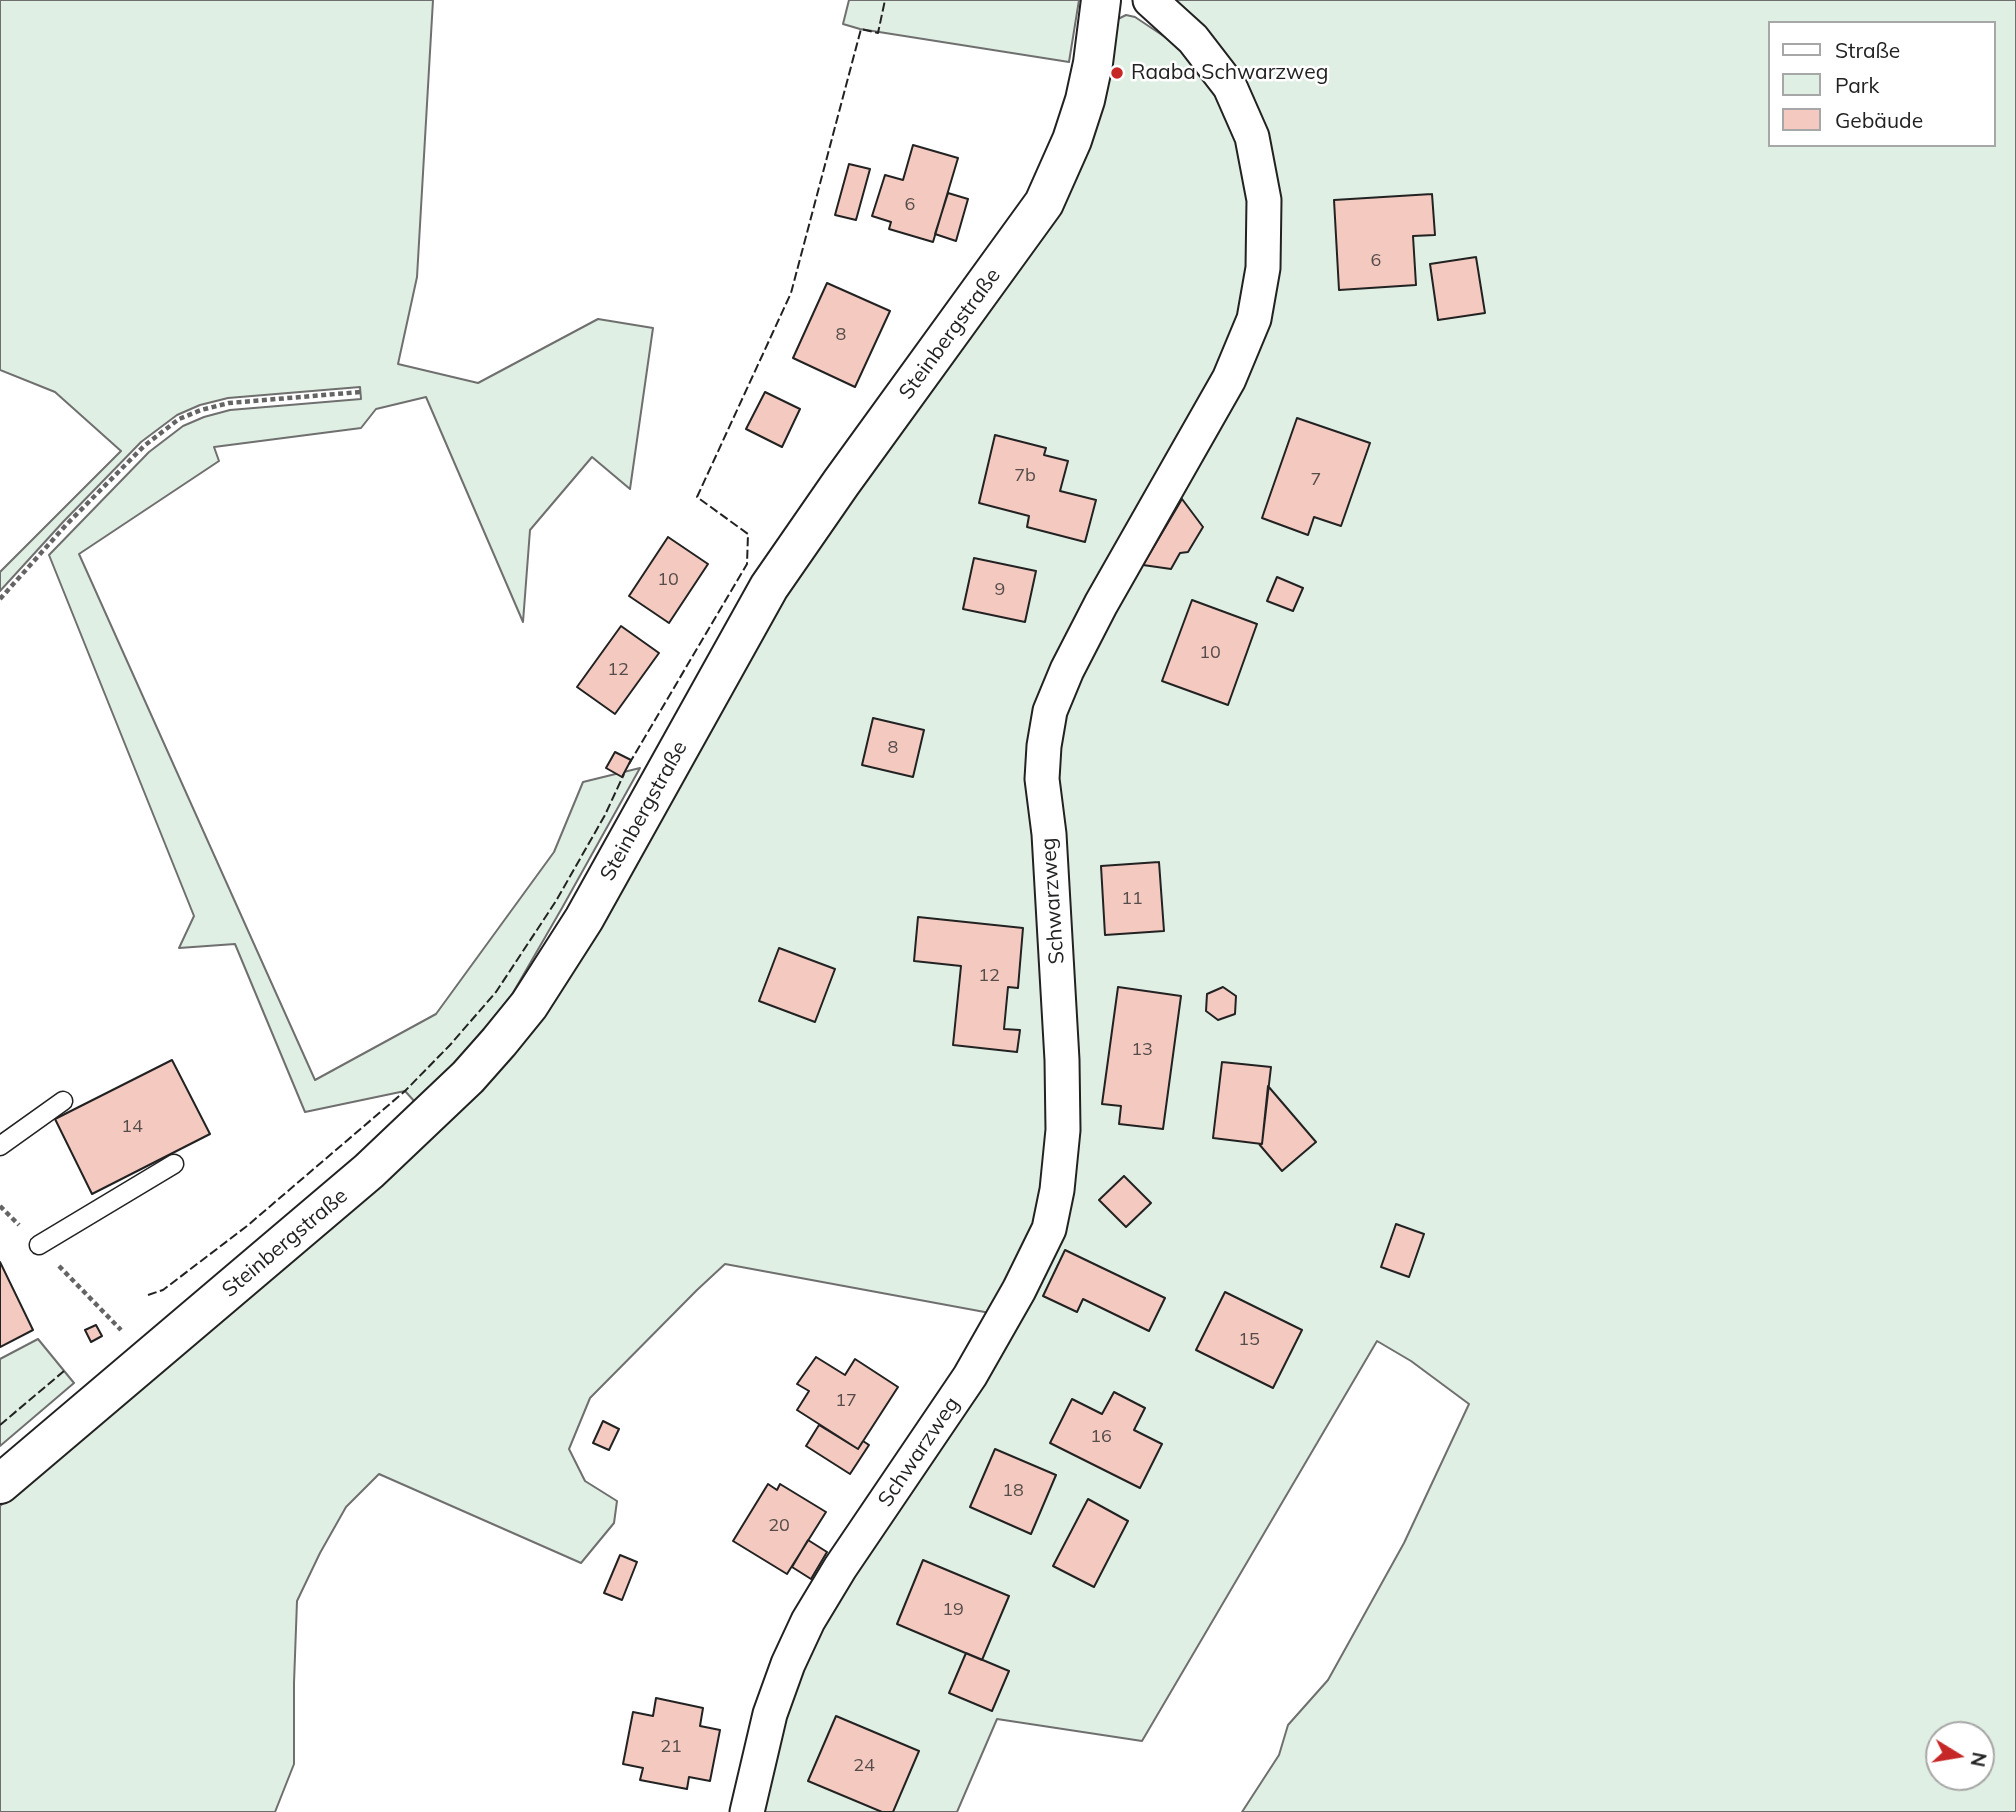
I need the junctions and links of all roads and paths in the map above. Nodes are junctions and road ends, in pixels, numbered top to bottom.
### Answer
1 (1101, 0) edge
2 (1150, 0) edge
3 (360, 392) dead end
4 (0, 599) edge
5 (63, 1101) dead end
6 (0, 1146) edge
7 (174, 1164) dead end
8 (0, 1206) edge
9 (39, 1245) junction
10 (149, 1359) junction
11 (0, 1484) edge
12 (747, 1812) edge

1 - 10 street, Steinbergstraße
2 - 12 street, Schwarzweg
3 - 4 path
5 - 6 lane
7 - 9 lane
8 - 9 path
9 - 10 path
10 - 11 street, Steinbergstraße

